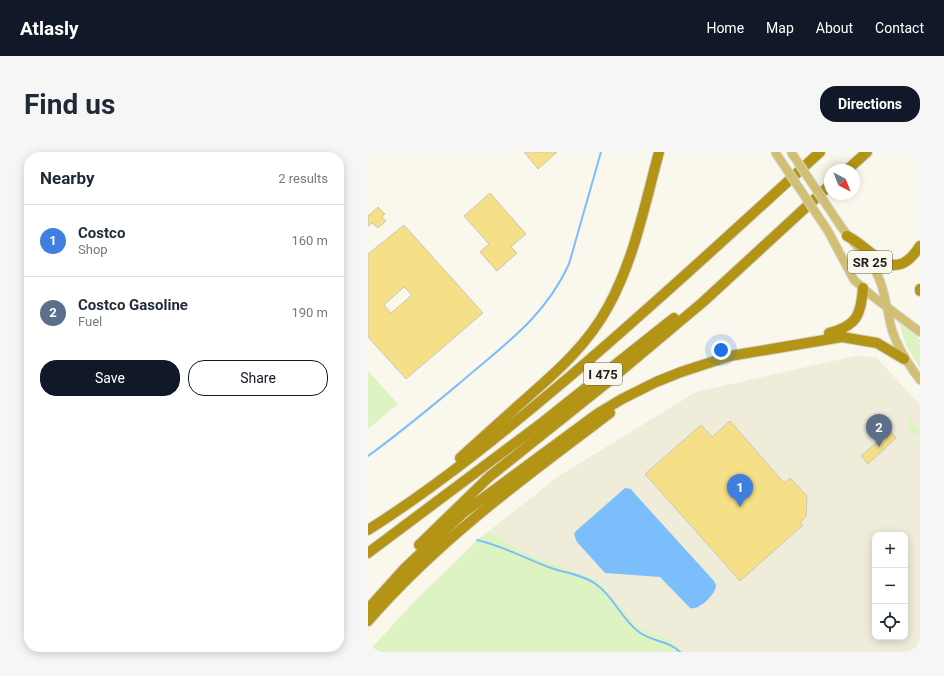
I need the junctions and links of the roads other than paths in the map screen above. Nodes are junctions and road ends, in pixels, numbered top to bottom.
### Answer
1 (659, 152) edge
2 (665, 152) edge
3 (775, 152) edge
4 (790, 152) edge
5 (820, 152) edge
6 (867, 152) edge
7 (854, 164) edge
8 (824, 191) edge
9 (824, 191) edge
10 (847, 236) junction
11 (920, 246) edge
12 (624, 272) junction
13 (863, 288) junction
14 (887, 308) junction
15 (920, 332) edge
16 (776, 348) junction
17 (904, 359) junction
18 (920, 380) edge
19 (631, 395) junction
20 (418, 496) junction
21 (368, 530) edge
22 (368, 553) edge
23 (368, 601) edge
24 (368, 609) edge
25 (368, 621) edge

1 - 12 highway
2 - 12 highway
3 - 13 main road, bridge
4 - 10 main road, SR 25, bridge
5 - 20 highway, I 475
6 - 7 highway
8 - 22 highway, I 475
9 - 23 highway
10 - 11 highway
10 - 14 main road, SR 25
12 - 20 highway
13 - 14 main road
13 - 16 highway
14 - 15 main road
14 - 17 main road, SR 25
16 - 17 highway
16 - 19 highway
17 - 18 main road
19 - 24 highway
19 - 25 highway
20 - 21 highway, I 475

